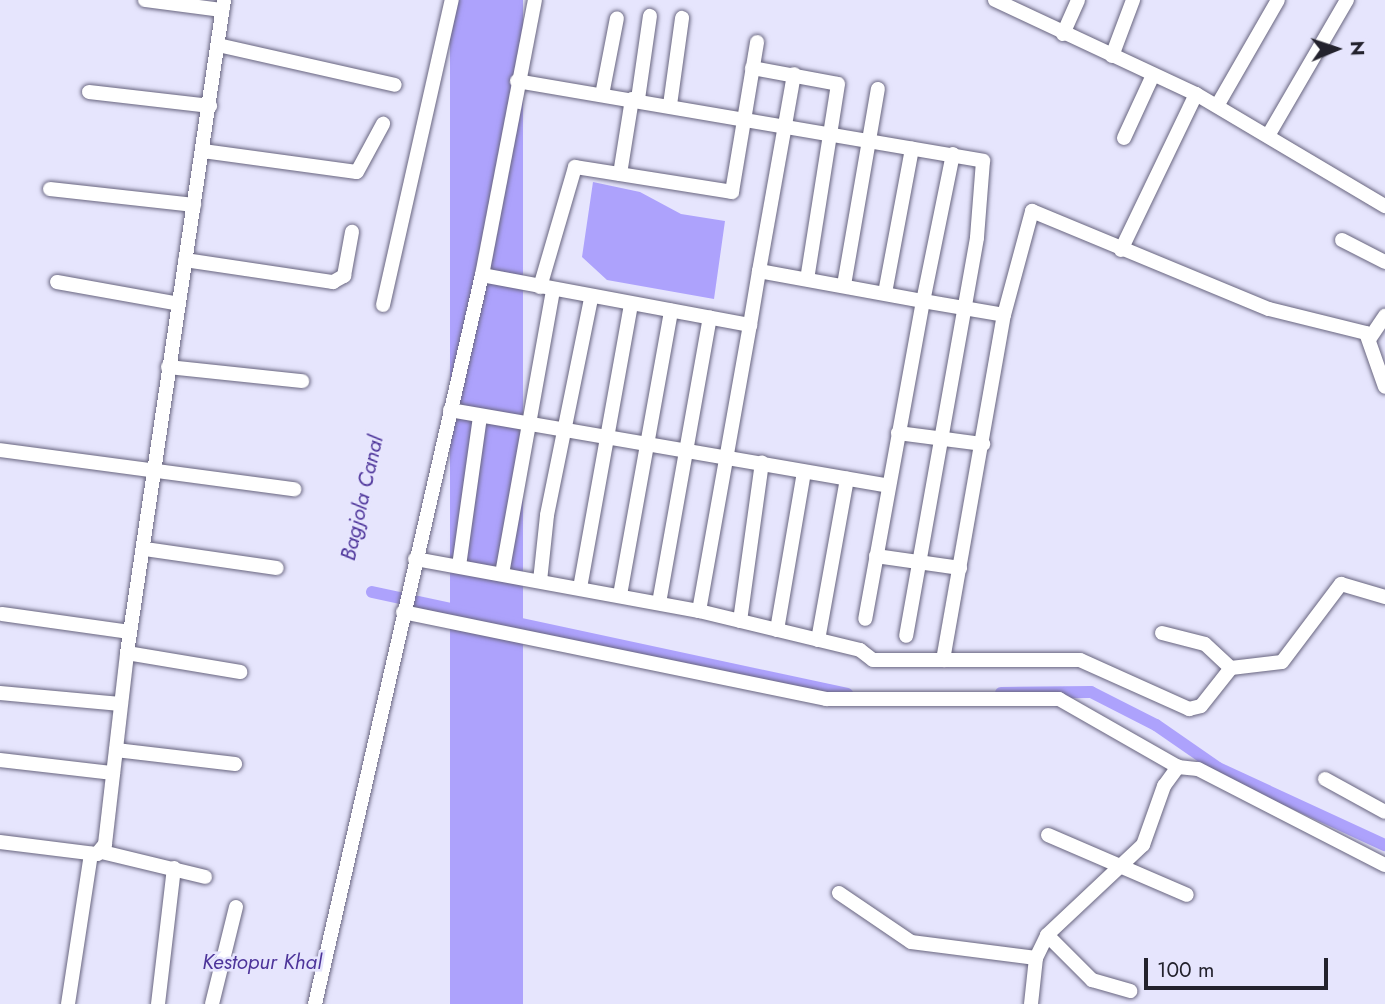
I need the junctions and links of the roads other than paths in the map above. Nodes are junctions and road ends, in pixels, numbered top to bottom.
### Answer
1 (145, 0) edge
2 (452, 0) edge
3 (535, 0) edge
4 (995, 0) edge
5 (1078, 0) edge
6 (1133, 0) edge
7 (1278, 0) edge
8 (1346, 0) edge
9 (223, 5) edge
10 (650, 16) dead end
11 (617, 18) dead end
12 (682, 18) dead end
13 (1063, 34) junction
14 (757, 42) dead end
15 (218, 45) junction
16 (1112, 56) junction
17 (752, 68) junction
18 (794, 74) junction
19 (1153, 75) junction
20 (517, 80) junction
21 (394, 85) dead end
22 (878, 89) dead end
23 (89, 92) dead end
24 (1196, 94) junction
25 (602, 95) junction
26 (635, 99) junction
27 (670, 105) junction
28 (210, 106) junction
29 (1217, 106) junction
30 (745, 118) junction
31 (383, 124) dead end
32 (786, 125) junction
33 (1269, 134) junction
34 (830, 135) junction
35 (1124, 138) dead end
36 (870, 140) junction
37 (912, 149) junction
38 (203, 151) junction
39 (953, 154) junction
40 (620, 174) junction
41 (50, 189) dead end
42 (194, 205) junction
43 (1385, 206) edge
44 (352, 232) dead end
45 (1342, 240) dead end
46 (1121, 250) junction
47 (185, 260) junction
48 (1385, 262) edge
49 (759, 271) junction
50 (482, 275) junction
51 (807, 279) junction
52 (57, 282) dead end
53 (844, 285) junction
54 (546, 288) junction
55 (885, 293) junction
56 (591, 298) junction
57 (923, 301) junction
58 (179, 304) junction
59 (631, 304) junction
60 (383, 305) dead end
61 (962, 309) junction
62 (671, 311) junction
63 (1004, 315) junction
64 (1385, 316) edge
65 (710, 318) junction
66 (750, 325) junction
67 (1370, 338) junction
68 (168, 367) junction
69 (302, 381) dead end
70 (1385, 387) edge
71 (450, 410) junction
72 (480, 416) junction
73 (526, 425) junction
74 (563, 431) junction
75 (898, 433) junction
76 (939, 438) junction
77 (608, 441) junction
78 (983, 444) junction
79 (647, 447) junction
80 (0, 450) edge
81 (686, 453) junction
82 (725, 459) junction
83 (762, 463) junction
84 (153, 469) junction
85 (804, 472) junction
86 (847, 479) junction
87 (888, 486) junction
88 (294, 489) dead end
89 (145, 549) junction
90 (876, 556) junction
91 (415, 559) junction
92 (918, 562) junction
93 (459, 566) junction
94 (277, 568) dead end
95 (960, 568) junction
96 (502, 574) junction
97 (540, 581) junction
98 (580, 587) junction
99 (620, 595) junction
100 (1385, 597) edge
101 (659, 603) junction
102 (404, 608) junction
103 (699, 611) junction
104 (2, 614) dead end
105 (865, 619) dead end
106 (740, 621) junction
107 (777, 630) junction
108 (130, 632) junction
109 (1162, 633) dead end
110 (906, 636) dead end
111 (818, 640) junction
112 (127, 653) junction
113 (943, 660) junction
114 (1231, 668) junction
115 (240, 673) dead end
116 (0, 693) edge
117 (121, 705) junction
118 (116, 750) junction
119 (0, 760) edge
120 (235, 764) dead end
121 (1178, 767) junction
122 (113, 773) junction
123 (1325, 779) dead end
124 (1385, 812) edge
125 (1048, 835) dead end
126 (0, 842) edge
127 (96, 853) junction
128 (1127, 864) junction
129 (1385, 865) edge
130 (174, 868) junction
131 (205, 877) dead end
132 (839, 893) dead end
133 (1187, 895) dead end
134 (236, 908) dead end
135 (1047, 935) junction
136 (1036, 958) junction
137 (1130, 991) dead end
138 (68, 1004) edge
139 (158, 1004) edge
140 (212, 1004) edge
141 (315, 1004) edge
142 (1031, 1004) edge

1 - 9 street
2 - 60 street
3 - 20 street
4 - 13 street
5 - 13 street
6 - 16 street
7 - 29 street
8 - 33 street
9 - 15 street
10 - 26 street
11 - 25 street
12 - 27 street
13 - 16 street
14 - 17 street
15 - 21 street
15 - 28 street
16 - 19 street
17 - 18 street
17 - 30 street
18 - 32 street
18 - 34 street
19 - 24 street
19 - 35 street
20 - 25 street
20 - 50 street
22 - 36 street
23 - 28 street
24 - 29 street
24 - 46 street
25 - 26 street
26 - 27 street
26 - 40 street
27 - 30 street
28 - 38 street
29 - 33 street
30 - 32 street
30 - 40 street
31 - 38 street
32 - 34 street
32 - 49 street
33 - 43 street
34 - 36 street
34 - 51 street
36 - 37 street
36 - 53 street
37 - 39 street
37 - 55 street
38 - 42 street
39 - 57 street
39 - 61 street
40 - 54 street
41 - 42 street
42 - 47 street
44 - 47 street
45 - 48 street
46 - 63 street
46 - 67 street
47 - 58 street
49 - 51 street
49 - 66 street
50 - 54 street
50 - 71 street
51 - 53 street
52 - 58 street
53 - 55 street
54 - 56 street
54 - 73 street
55 - 57 street
56 - 59 street
56 - 74 street
57 - 61 street
57 - 75 street
58 - 68 street
59 - 62 street
59 - 77 street
61 - 63 street
61 - 76 street
62 - 65 street
62 - 79 street
63 - 78 street
64 - 67 street
65 - 66 street
65 - 81 street
66 - 82 street
67 - 70 street
68 - 69 street
68 - 84 street
71 - 72 street
71 - 91 street
72 - 73 street
72 - 93 street
73 - 74 street
73 - 96 street
74 - 77 street
74 - 97 street
75 - 76 street
75 - 87 street
76 - 78 street
76 - 92 street
77 - 79 street
77 - 98 street
78 - 95 street
79 - 81 street
79 - 99 street
80 - 84 street
81 - 82 street
81 - 101 street
82 - 83 street
82 - 103 street
83 - 85 street
83 - 106 street
84 - 88 street
84 - 89 street
85 - 86 street
85 - 107 street
86 - 87 street
86 - 111 street
87 - 90 street
89 - 94 street
89 - 108 street
90 - 92 street
90 - 105 street
91 - 93 street
91 - 102 street
92 - 95 street
92 - 110 street
93 - 96 street
95 - 113 street
96 - 97 street
97 - 98 street
98 - 99 street
99 - 101 street
100 - 114 street
101 - 103 street
102 - 121 street
102 - 141 street
103 - 106 street
104 - 108 street
106 - 107 street
107 - 111 street
108 - 112 street
109 - 114 street
111 - 113 street
112 - 115 street
112 - 117 street
113 - 114 street
116 - 117 street
117 - 118 street
118 - 120 street
118 - 122 street
119 - 122 street
121 - 128 street
121 - 129 street
122 - 127 street
123 - 124 street
125 - 128 street
126 - 127 street
127 - 130 street
127 - 138 street
128 - 133 street
128 - 135 street
130 - 131 street
130 - 139 street
132 - 136 street
134 - 140 street
135 - 136 street
135 - 137 street
136 - 142 street

